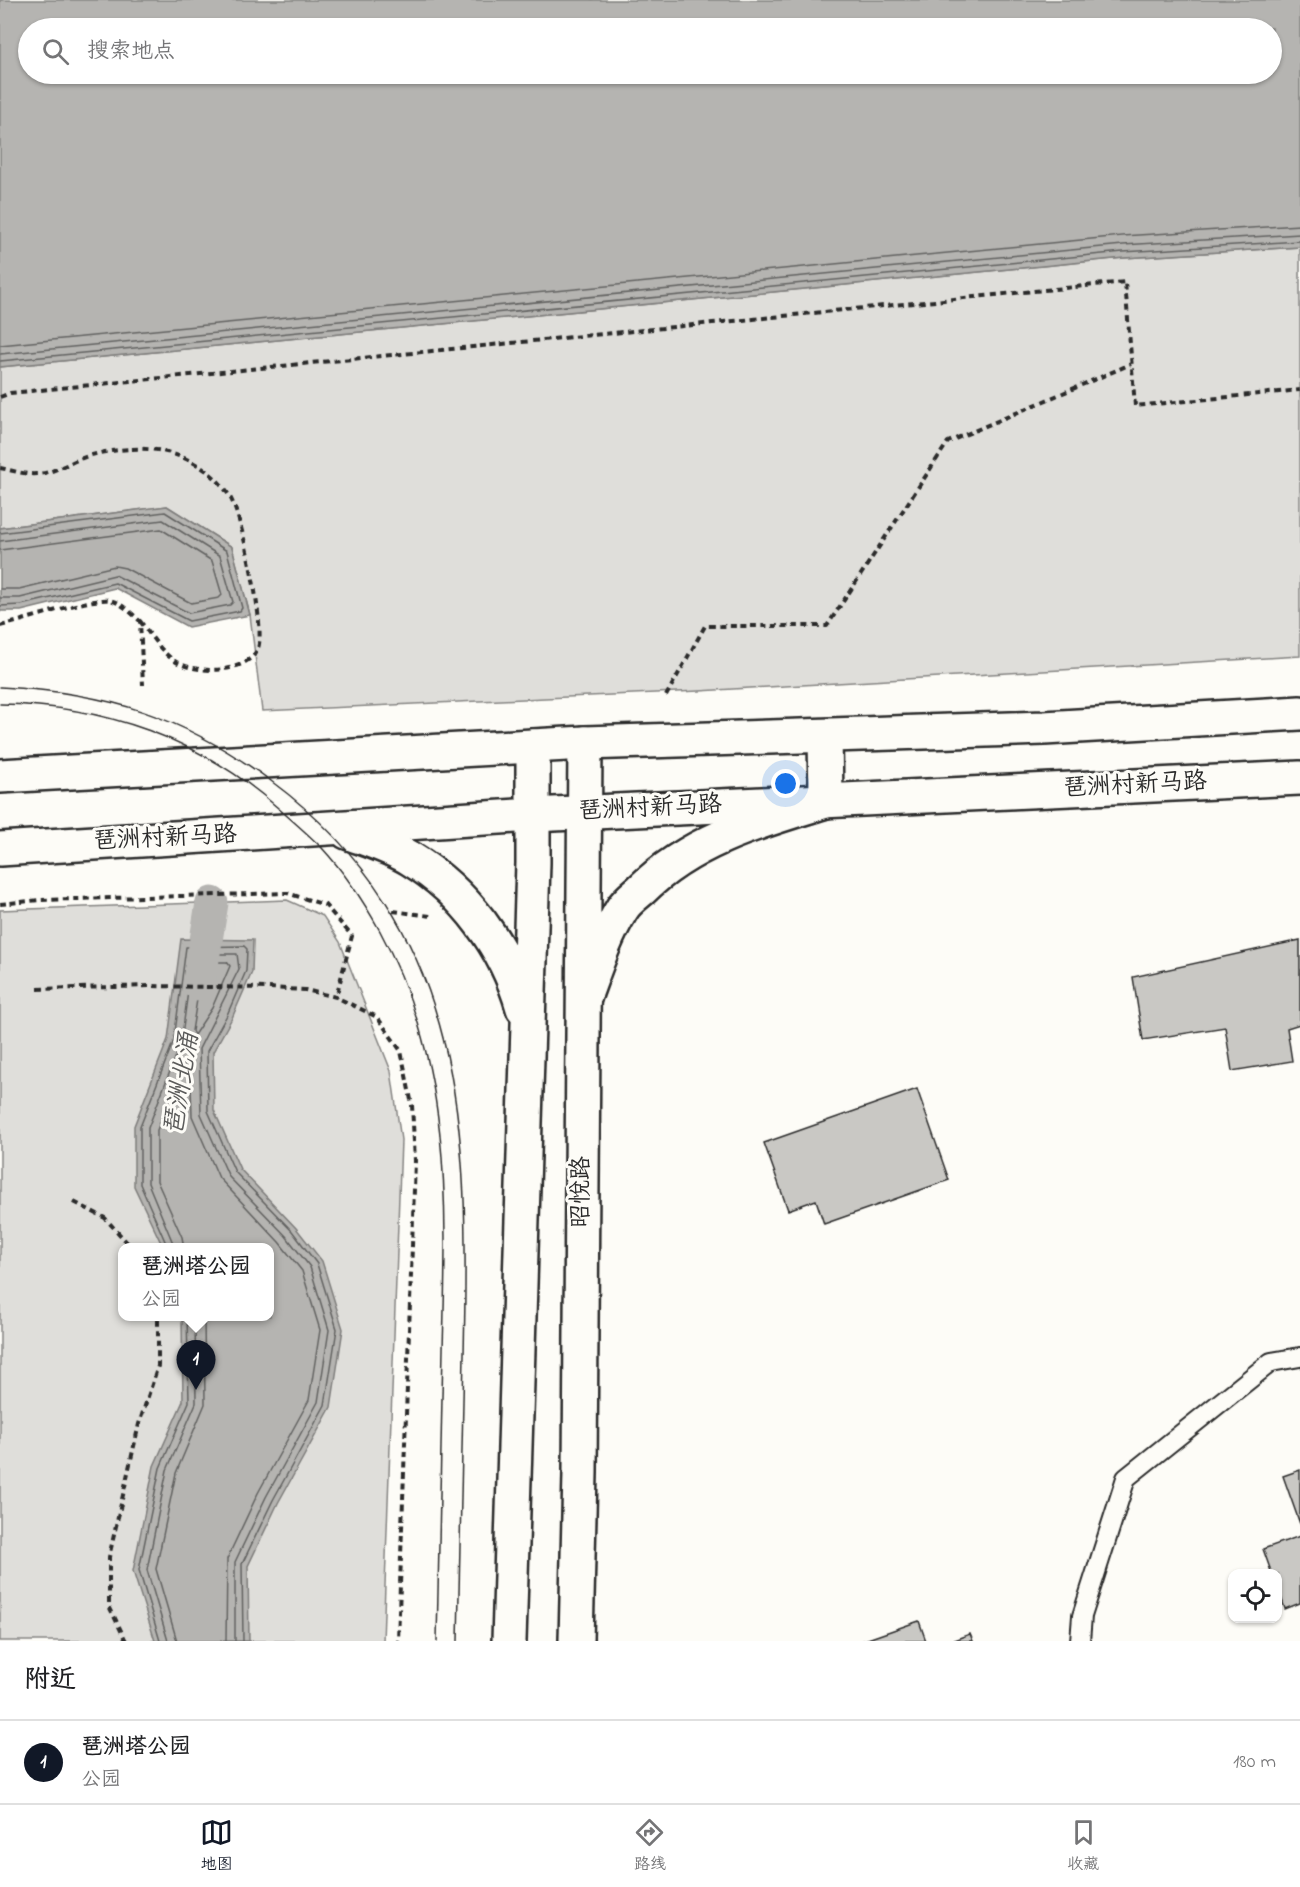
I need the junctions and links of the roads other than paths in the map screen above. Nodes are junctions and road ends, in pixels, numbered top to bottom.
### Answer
1 (1300, 713) edge
2 (825, 736) junction
3 (585, 743) junction
4 (533, 746) junction
5 (0, 776) edge
6 (1300, 778) edge
7 (826, 801) junction
8 (585, 812) junction
9 (533, 815) junction
10 (340, 829) junction
11 (0, 849) edge
12 (583, 1001) junction
13 (529, 1031) junction
14 (1300, 1357) edge
15 (509, 1641) edge
16 (576, 1641) edge
17 (1080, 1641) edge

1 - 2 main road
2 - 3 main road
2 - 7 main road
3 - 4 main road
3 - 8 main road, 昭悦路
4 - 5 main road
4 - 9 main road
6 - 7 main road, 琶洲村新马路
7 - 8 main road, 琶洲村新马路
7 - 12 main road
8 - 9 main road, 琶洲村新马路
8 - 12 main road, 昭悦路
9 - 10 main road, 琶洲村新马路
9 - 13 main road
10 - 11 main road, 琶洲村新马路
10 - 13 main road
12 - 16 main road, 昭悦路
13 - 15 main road
14 - 17 lane

